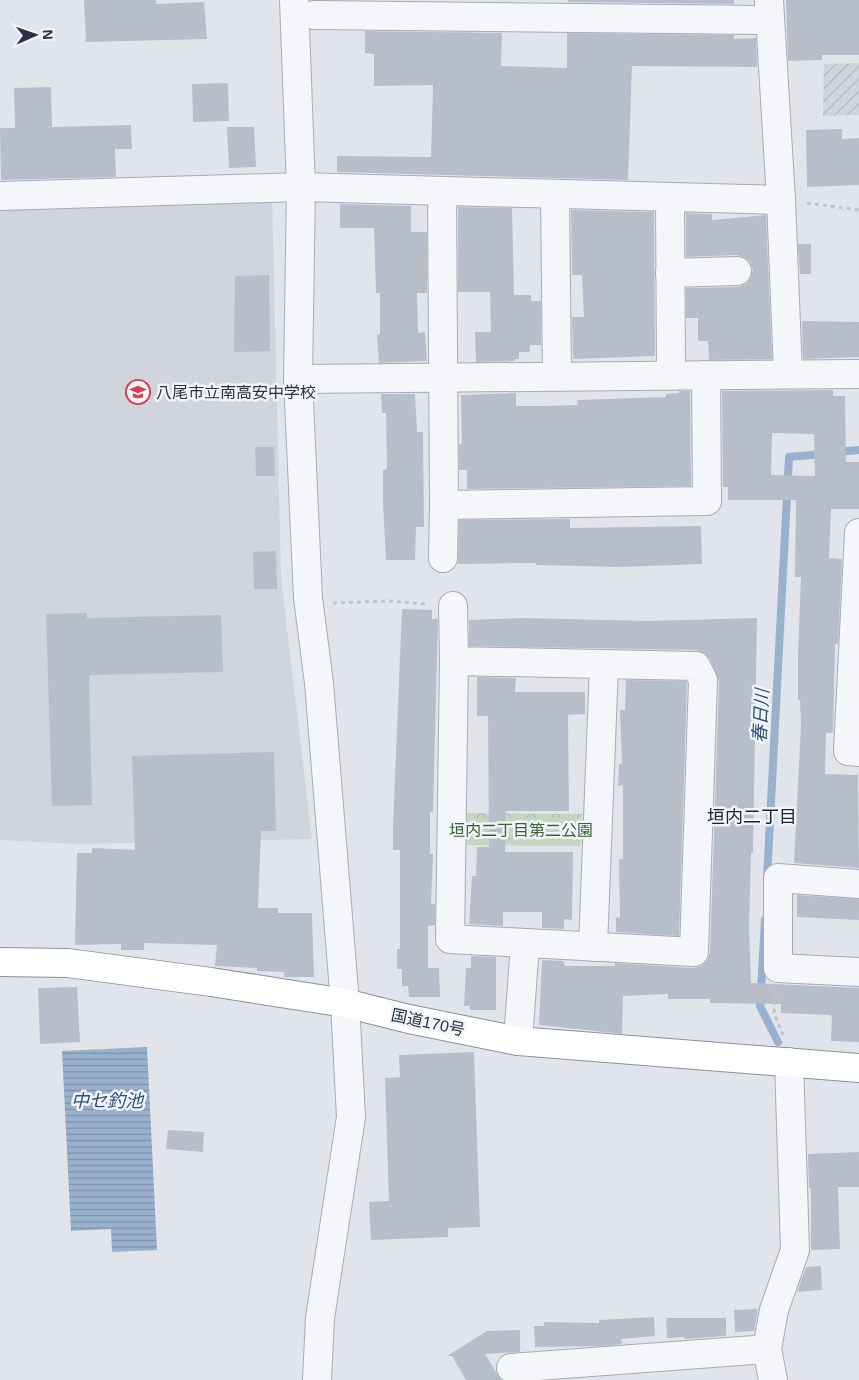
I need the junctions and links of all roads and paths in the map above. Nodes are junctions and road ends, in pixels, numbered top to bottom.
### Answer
1 (308, 5) edge
2 (490, 8) edge
3 (770, 10) edge
4 (301, 187) junction
5 (442, 193) junction
6 (555, 195) junction
7 (0, 196) edge
8 (670, 198) junction
9 (782, 200) junction
10 (859, 210) edge
11 (737, 271) dead end
12 (670, 273) junction
13 (788, 374) junction
14 (859, 374) edge
15 (670, 375) junction
16 (706, 375) junction
17 (557, 376) junction
18 (441, 377) junction
19 (298, 378) junction
20 (444, 505) junction
21 (859, 532) edge
22 (443, 558) dead end
23 (325, 603) dead end
24 (453, 606) joint
25 (856, 649) edge
26 (454, 661) junction
27 (604, 665) junction
28 (859, 752) edge
29 (859, 884) edge
30 (525, 944) junction
31 (593, 946) junction
32 (0, 962) edge
33 (778, 968) junction
34 (859, 972) edge
35 (345, 1003) junction
36 (518, 1040) junction
37 (788, 1062) junction
38 (859, 1068) edge
39 (767, 1349) junction
40 (512, 1368) dead end
41 (317, 1380) edge
42 (773, 1380) edge

1 - 2 street
1 - 4 street
2 - 3 street
3 - 9 street
4 - 5 street
4 - 7 street
4 - 19 street
5 - 6 street
5 - 18 street
6 - 8 street
6 - 17 street
8 - 9 street
8 - 12 street
9 - 10 path
9 - 13 street
11 - 12 street
12 - 15 street
13 - 14 street
13 - 16 street
15 - 16 street
15 - 17 street
16 - 20 street
17 - 18 street
18 - 19 street
18 - 20 street
19 - 35 street
20 - 22 street
21 - 25 street
23 - 24 path
24 - 26 street
25 - 28 street
26 - 27 street
26 - 30 street
27 - 31 street
27 - 31 street
29 - 33 street
30 - 31 street
30 - 36 street
32 - 35 highway, 国道170号
33 - 34 street
33 - 37 path
35 - 36 highway, 国道170号
35 - 41 street
36 - 37 highway, 国道170号
37 - 38 highway, 国道170号
37 - 39 street
39 - 40 street
39 - 42 street

